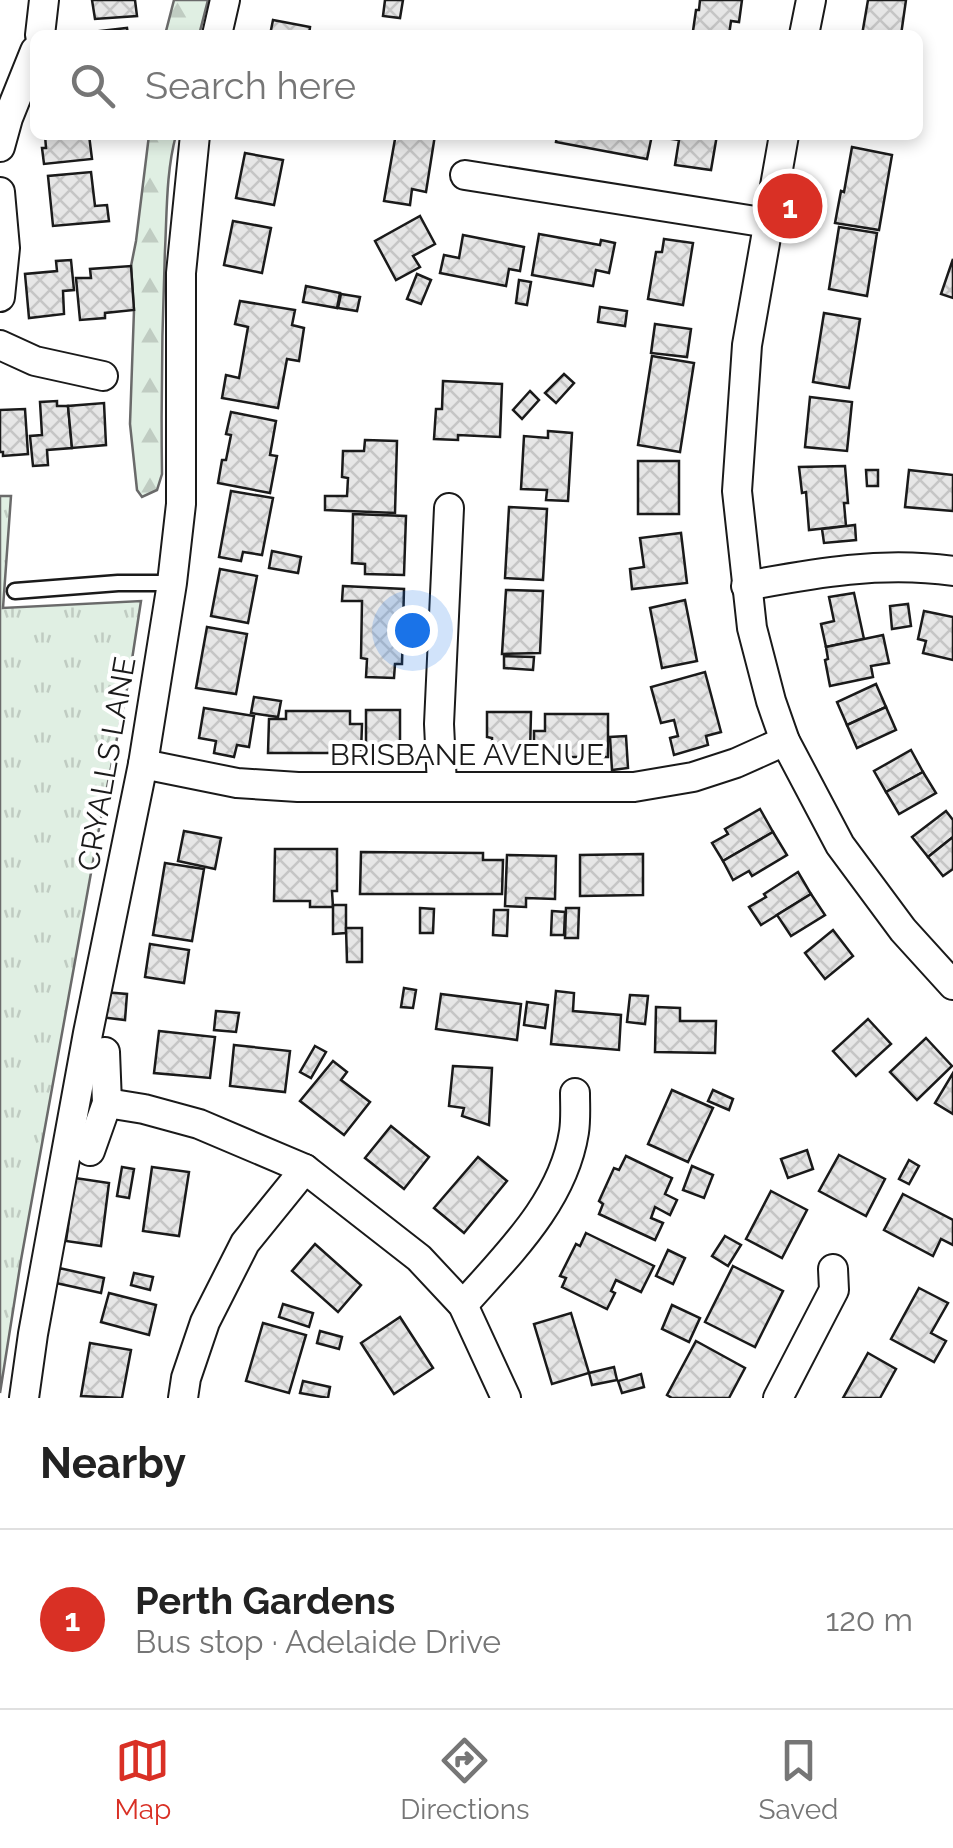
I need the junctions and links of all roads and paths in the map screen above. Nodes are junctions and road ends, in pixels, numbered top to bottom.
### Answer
1 (44, 0) edge
2 (225, 0) edge
3 (811, 0) edge
4 (41, 30) edge
5 (218, 30) edge
6 (805, 30) edge
7 (30, 63) edge
8 (194, 140) edge
9 (783, 140) edge
10 (0, 147) edge
11 (464, 175) dead end
12 (0, 192) edge
13 (768, 223) junction
14 (0, 296) edge
15 (0, 345) edge
16 (103, 376) dead end
17 (449, 508) dead end
18 (953, 572) edge
19 (172, 583) junction
20 (746, 586) junction
21 (15, 590) dead end
22 (786, 741) junction
23 (143, 764) junction
24 (442, 786) junction
25 (953, 985) edge
26 (105, 1052) dead end
27 (575, 1093) dead end
28 (108, 1103) junction
29 (90, 1151) dead end
30 (304, 1169) junction
31 (833, 1269) dead end
32 (463, 1305) junction
33 (24, 1398) edge
34 (183, 1398) edge
35 (506, 1398) edge
36 (778, 1398) edge

1 - 4 street
2 - 5 street
3 - 6 street
7 - 10 street
8 - 19 street, CRYALLS LANE
9 - 13 street
11 - 13 street
12 - 14 street
13 - 20 street
15 - 16 street
17 - 24 street
18 - 20 street
19 - 21 lane
19 - 23 street, CRYALLS LANE
20 - 22 street
22 - 24 street, BRISBANE AVENUE
22 - 25 street
23 - 24 street, BRISBANE AVENUE
23 - 33 street, CRYALLS LANE
26 - 28 street
27 - 32 street
28 - 29 street
28 - 30 street
30 - 32 street
30 - 34 street
31 - 36 street
32 - 35 street

